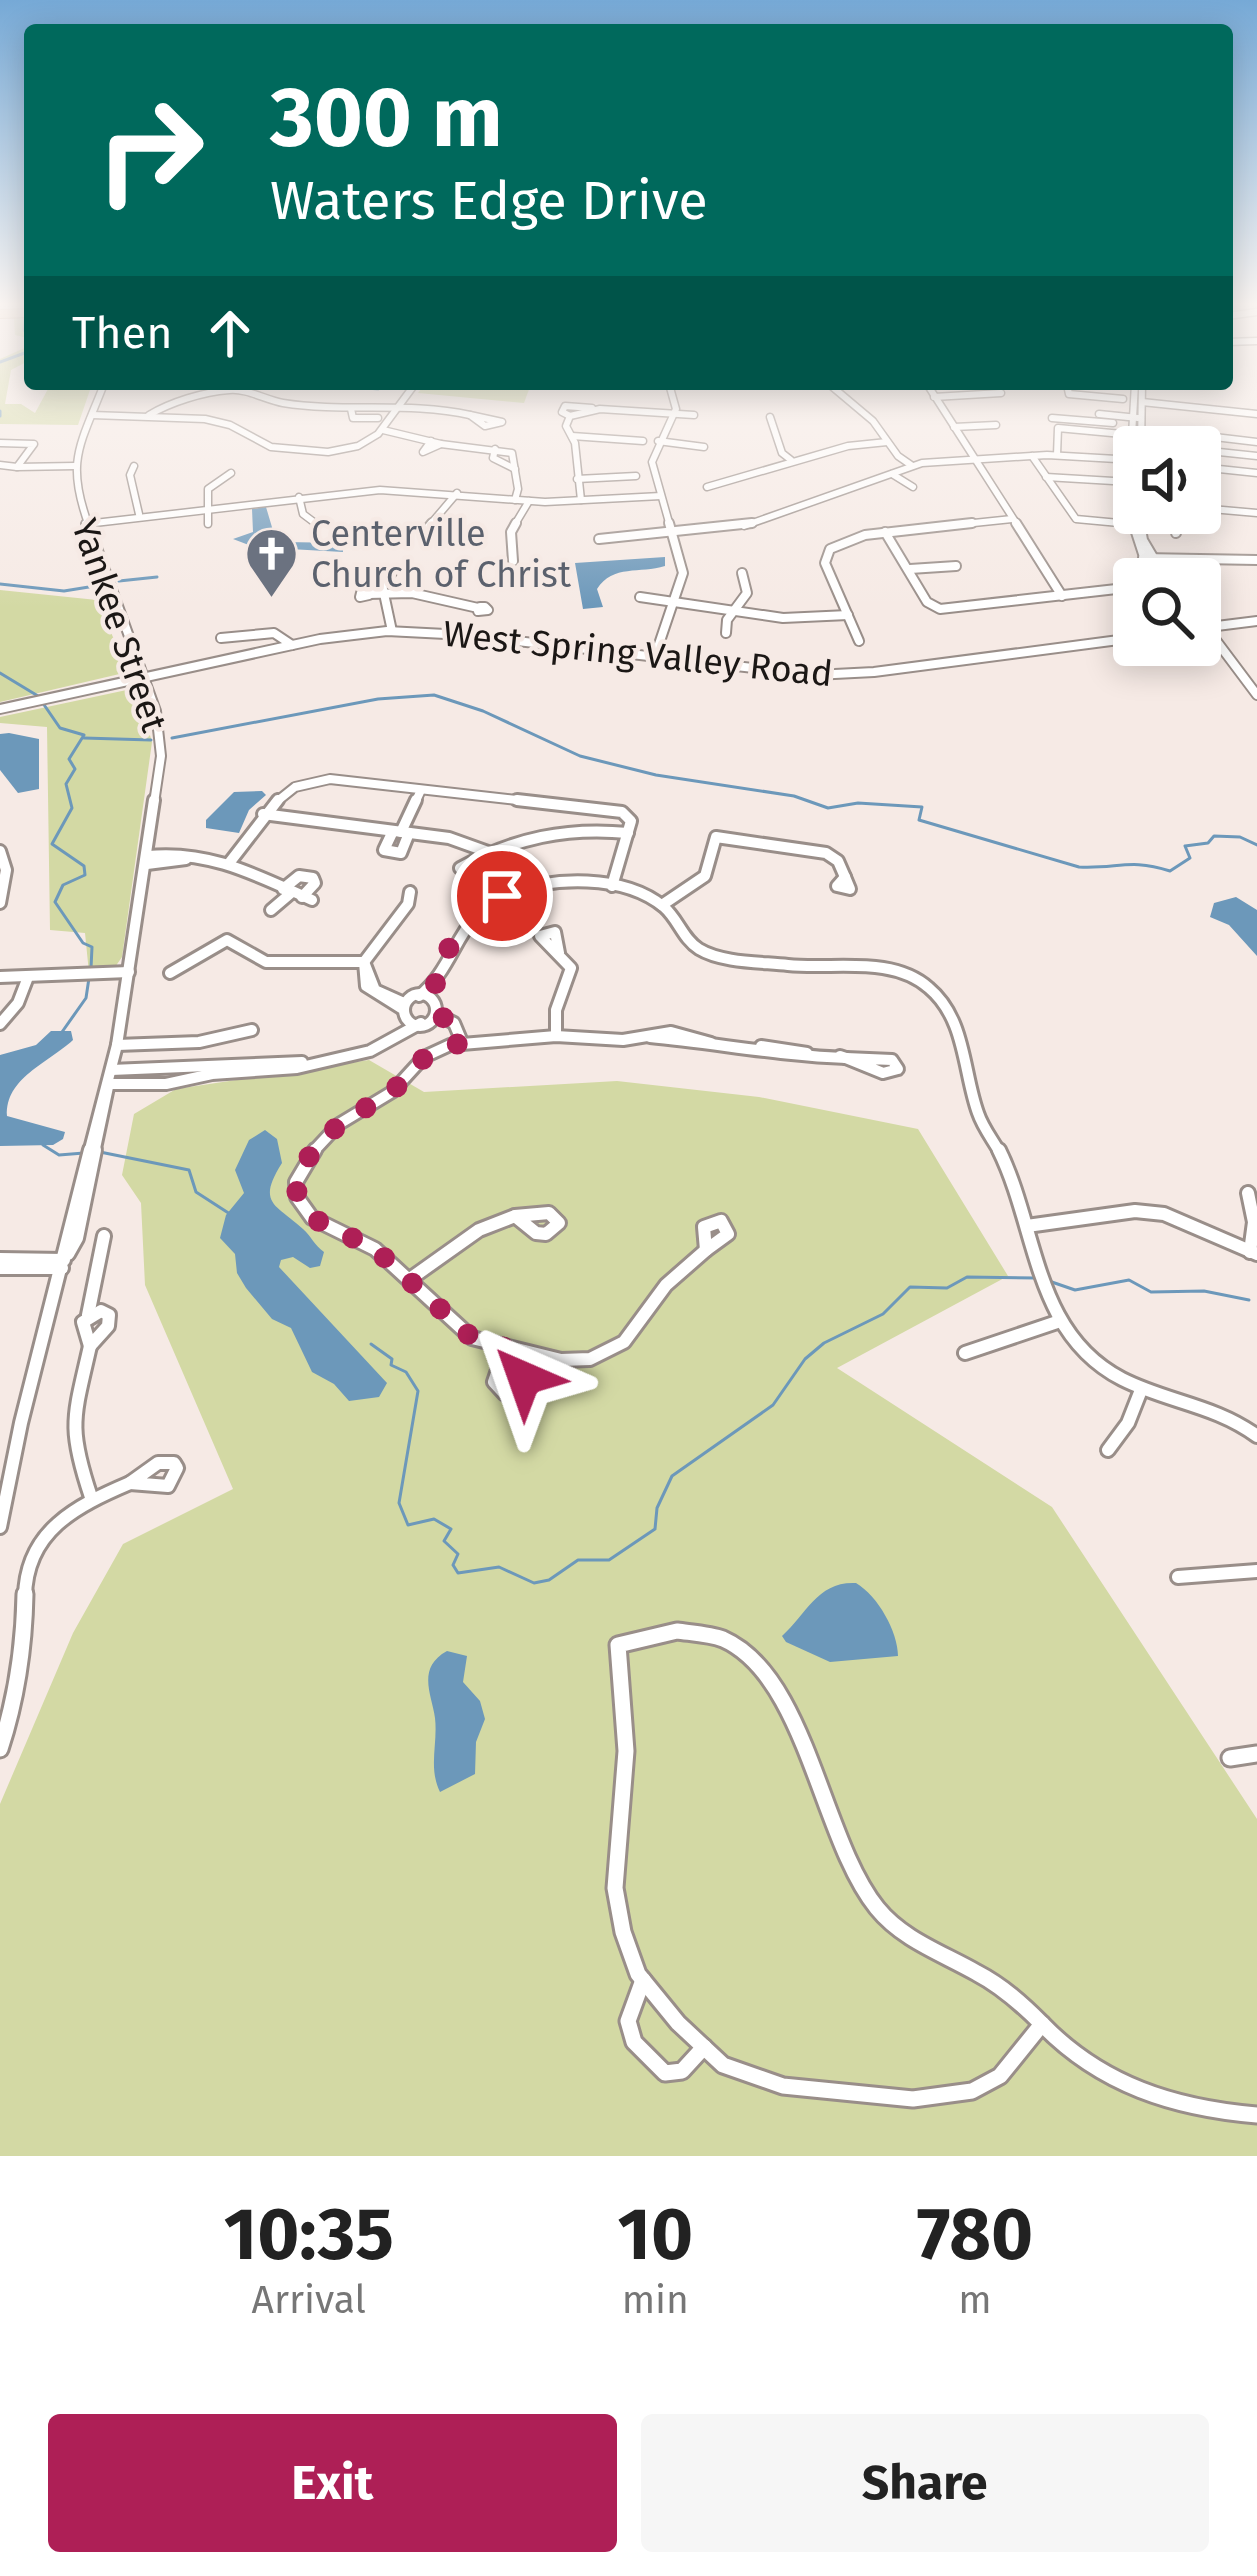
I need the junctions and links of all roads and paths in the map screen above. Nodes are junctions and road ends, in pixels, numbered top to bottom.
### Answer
1 (1059, 406) dead end
2 (95, 407) edge
3 (174, 407) edge
4 (325, 407) edge
5 (399, 407) edge
6 (670, 407) edge
7 (848, 407) edge
8 (940, 407) edge
9 (1099, 407) edge
10 (1137, 407) edge
11 (1141, 407) edge
12 (1186, 407) edge
13 (154, 413) junction
14 (394, 414) junction
15 (672, 414) junction
16 (1257, 414) edge
17 (92, 415) junction
18 (470, 415) dead end
19 (694, 415) dead end
20 (770, 417) dead end
21 (1098, 418) junction
22 (1137, 418) junction
23 (1056, 422) junction
24 (1113, 424) dead end
25 (996, 425) dead end
26 (1135, 426) edge
27 (1138, 426) edge
28 (954, 427) junction
29 (383, 430) junction
30 (1113, 432) edge
31 (572, 436) junction
32 (1221, 438) edge
33 (643, 441) dead end
34 (658, 441) junction
35 (886, 442) junction
36 (1257, 442) edge
37 (0, 443) edge
38 (704, 447) dead end
39 (495, 449) junction
40 (1221, 452) edge
41 (1057, 455) junction
42 (1032, 456) junction
43 (1257, 456) edge
44 (974, 459) junction
45 (1113, 459) edge
46 (792, 461) junction
47 (0, 465) edge
48 (911, 465) junction
49 (16, 466) junction
50 (74, 466) junction
51 (134, 466) dead end
52 (1221, 469) edge
53 (515, 470) junction
54 (1257, 472) edge
55 (231, 473) dead end
56 (892, 474) junction
57 (636, 476) dead end
58 (1046, 477) junction
59 (577, 479) junction
60 (1113, 481) edge
61 (913, 487) dead end
62 (707, 488) dead end
63 (458, 493) junction
64 (661, 496) junction
65 (299, 497) junction
66 (514, 500) junction
67 (581, 500) junction
68 (529, 501) junction
69 (207, 507) junction
70 (1221, 510) edge
71 (1257, 513) edge
72 (139, 514) junction
73 (1012, 519) junction
74 (1113, 522) edge
75 (86, 524) junction
76 (208, 524) dead end
77 (315, 524) dead end
78 (885, 532) junction
79 (1135, 534) edge
80 (1141, 534) edge
81 (422, 535) dead end
82 (672, 535) junction
83 (599, 539) dead end
84 (1147, 558) joint
85 (1221, 559) edge
86 (1257, 560) edge
87 (513, 561) dead end
88 (956, 566) dead end
89 (910, 569) junction
90 (742, 573) dead end
91 (383, 590) junction
92 (1113, 590) edge
93 (368, 594) dead end
94 (1062, 596) junction
95 (640, 597) dead end
96 (676, 601) junction
97 (478, 608) dead end
98 (735, 610) junction
99 (848, 615) junction
100 (1257, 621) edge
101 (1221, 623) edge
102 (392, 631) junction
103 (726, 632) dead end
104 (220, 638) dead end
105 (859, 641) dead end
106 (1113, 641) edge
107 (292, 645) junction
108 (1221, 648) edge
109 (655, 656) junction
110 (144, 677) junction
111 (1257, 694) edge
112 (4, 708) edge
113 (421, 790) junction
114 (560, 805) junction
115 (263, 814) junction
116 (401, 832) junction
117 (560, 832) junction
118 (628, 833) junction
119 (0, 851) edge
120 (488, 852) junction
121 (147, 860) junction
122 (230, 862) junction
123 (460, 868) dead end
124 (845, 877) dead end
125 (612, 886) junction
126 (410, 892) dead end
127 (0, 903) edge
128 (662, 905) junction
129 (271, 910) dead end
130 (559, 953) dead end
131 (364, 962) junction
132 (129, 973) junction
133 (170, 973) dead end
134 (0, 977) edge
135 (28, 977) junction
136 (434, 987) junction
137 (419, 996) junction
138 (437, 1008) junction
139 (403, 1010) junction
140 (0, 1024) edge
141 (421, 1024) junction
142 (252, 1030) dead end
143 (396, 1036) junction
144 (556, 1036) junction
145 (462, 1042) junction
146 (117, 1045) junction
147 (840, 1056) dead end
148 (110, 1077) junction
149 (1248, 1193) dead end
150 (515, 1216) dead end
151 (1027, 1226) junction
152 (104, 1236) dead end
153 (706, 1250) dead end
154 (1253, 1253) edge
155 (0, 1264) edge
156 (63, 1264) junction
157 (410, 1279) junction
158 (94, 1308) junction
159 (1060, 1321) junction
160 (90, 1346) junction
161 (505, 1350) junction
162 (965, 1353) dead end
163 (531, 1355) junction
164 (1141, 1390) junction
165 (1257, 1436) edge
166 (1108, 1450) dead end
167 (130, 1483) dead end
168 (91, 1497) junction
169 (0, 1527) edge
170 (1257, 1571) edge
171 (1178, 1577) dead end
172 (8, 1670) edge
173 (0, 1749) edge
174 (1257, 1754) edge
175 (1229, 1758) dead end
176 (643, 1980) junction
177 (1042, 2024) junction
178 (704, 2047) junction
179 (1257, 2115) edge

1 - 23 street
2 - 17 street, Yankee Street
3 - 13 street
4 - 14 street
5 - 14 street
6 - 15 street
7 - 35 street
8 - 28 street
9 - 21 street
10 - 22 street
11 - 22 street
12 - 16 street
13 - 17 street
13 - 29 street
14 - 18 street
14 - 29 street
15 - 19 street
15 - 31 street
15 - 34 street
17 - 50 street, Yankee Street
20 - 46 street
21 - 22 street
21 - 23 street
21 - 24 street
22 - 26 street
22 - 27 street
23 - 30 street
23 - 41 street
25 - 28 street
28 - 44 street
29 - 39 street
31 - 33 street
31 - 59 street
32 - 36 street
34 - 38 street
34 - 64 street
35 - 46 street
35 - 48 street
37 - 49 street
39 - 53 street
39 - 53 street
40 - 43 street
41 - 42 street
41 - 45 street
42 - 44 street
42 - 58 street
44 - 48 street
44 - 73 street
46 - 62 street
47 - 49 street
48 - 56 street
49 - 50 street
50 - 75 street, Yankee Street
51 - 72 street
52 - 54 street
53 - 66 street
55 - 69 street
56 - 61 street
56 - 82 street
57 - 59 street
58 - 60 street
58 - 74 street
59 - 67 street
63 - 65 street
63 - 66 street
63 - 81 street
64 - 67 street
64 - 82 street
65 - 69 street
65 - 77 street
66 - 68 street
67 - 68 street
68 - 87 street
69 - 72 street
69 - 76 street
70 - 71 street
72 - 75 street
73 - 78 street
73 - 94 street
75 - 110 street, Yankee Street
78 - 89 street
78 - 99 street
79 - 84 street
80 - 84 street
82 - 83 street
82 - 96 street
85 - 86 street
88 - 89 street
89 - 94 street
90 - 98 street
91 - 93 street
91 - 97 street
91 - 102 street
92 - 94 street
95 - 96 street
96 - 98 street
96 - 109 street
98 - 99 street
98 - 103 street
99 - 105 street
100 - 101 street
102 - 107 street, West Spring Valley Road
102 - 109 street, West Spring Valley Road
104 - 107 street
106 - 109 street, West Spring Valley Road
107 - 110 street, West Spring Valley Road
108 - 111 street
110 - 112 street, West Spring Valley Road
110 - 121 street, Yankee Street
113 - 114 street
113 - 115 street
113 - 116 street
114 - 117 street
114 - 118 street
115 - 116 street
115 - 122 street
116 - 120 street
117 - 118 street
117 - 120 street
118 - 125 street
119 - 127 street
120 - 123 street
121 - 122 street
121 - 132 street, Yankee Street
122 - 129 street
124 - 128 street
125 - 128 street
125 - 136 street
126 - 131 street
128 - 151 street
130 - 144 street
131 - 133 street
131 - 139 street
132 - 135 street
132 - 146 street, Yankee Street
134 - 135 street
135 - 140 street
136 - 137 street
136 - 138 street
137 - 138 street
137 - 139 street
138 - 141 street
138 - 145 street
139 - 141 street
139 - 143 street
141 - 143 street
142 - 146 street
143 - 148 street
144 - 145 street
144 - 147 street
145 - 157 street
146 - 148 street, Yankee Street
148 - 156 street, Yankee Street
149 - 154 street
150 - 157 street
151 - 154 street
151 - 159 street
152 - 158 street
153 - 163 street
155 - 156 street
156 - 169 street, Yankee Street
157 - 161 street
158 - 160 street
158 - 160 street
159 - 162 street
159 - 164 street
160 - 168 street
161 - 163 street
161 - 163 street
164 - 165 street
164 - 166 street
167 - 168 street
168 - 172 street
170 - 171 street
172 - 173 street
174 - 175 street
176 - 177 street
176 - 178 street
176 - 178 street
177 - 178 street
177 - 179 street

